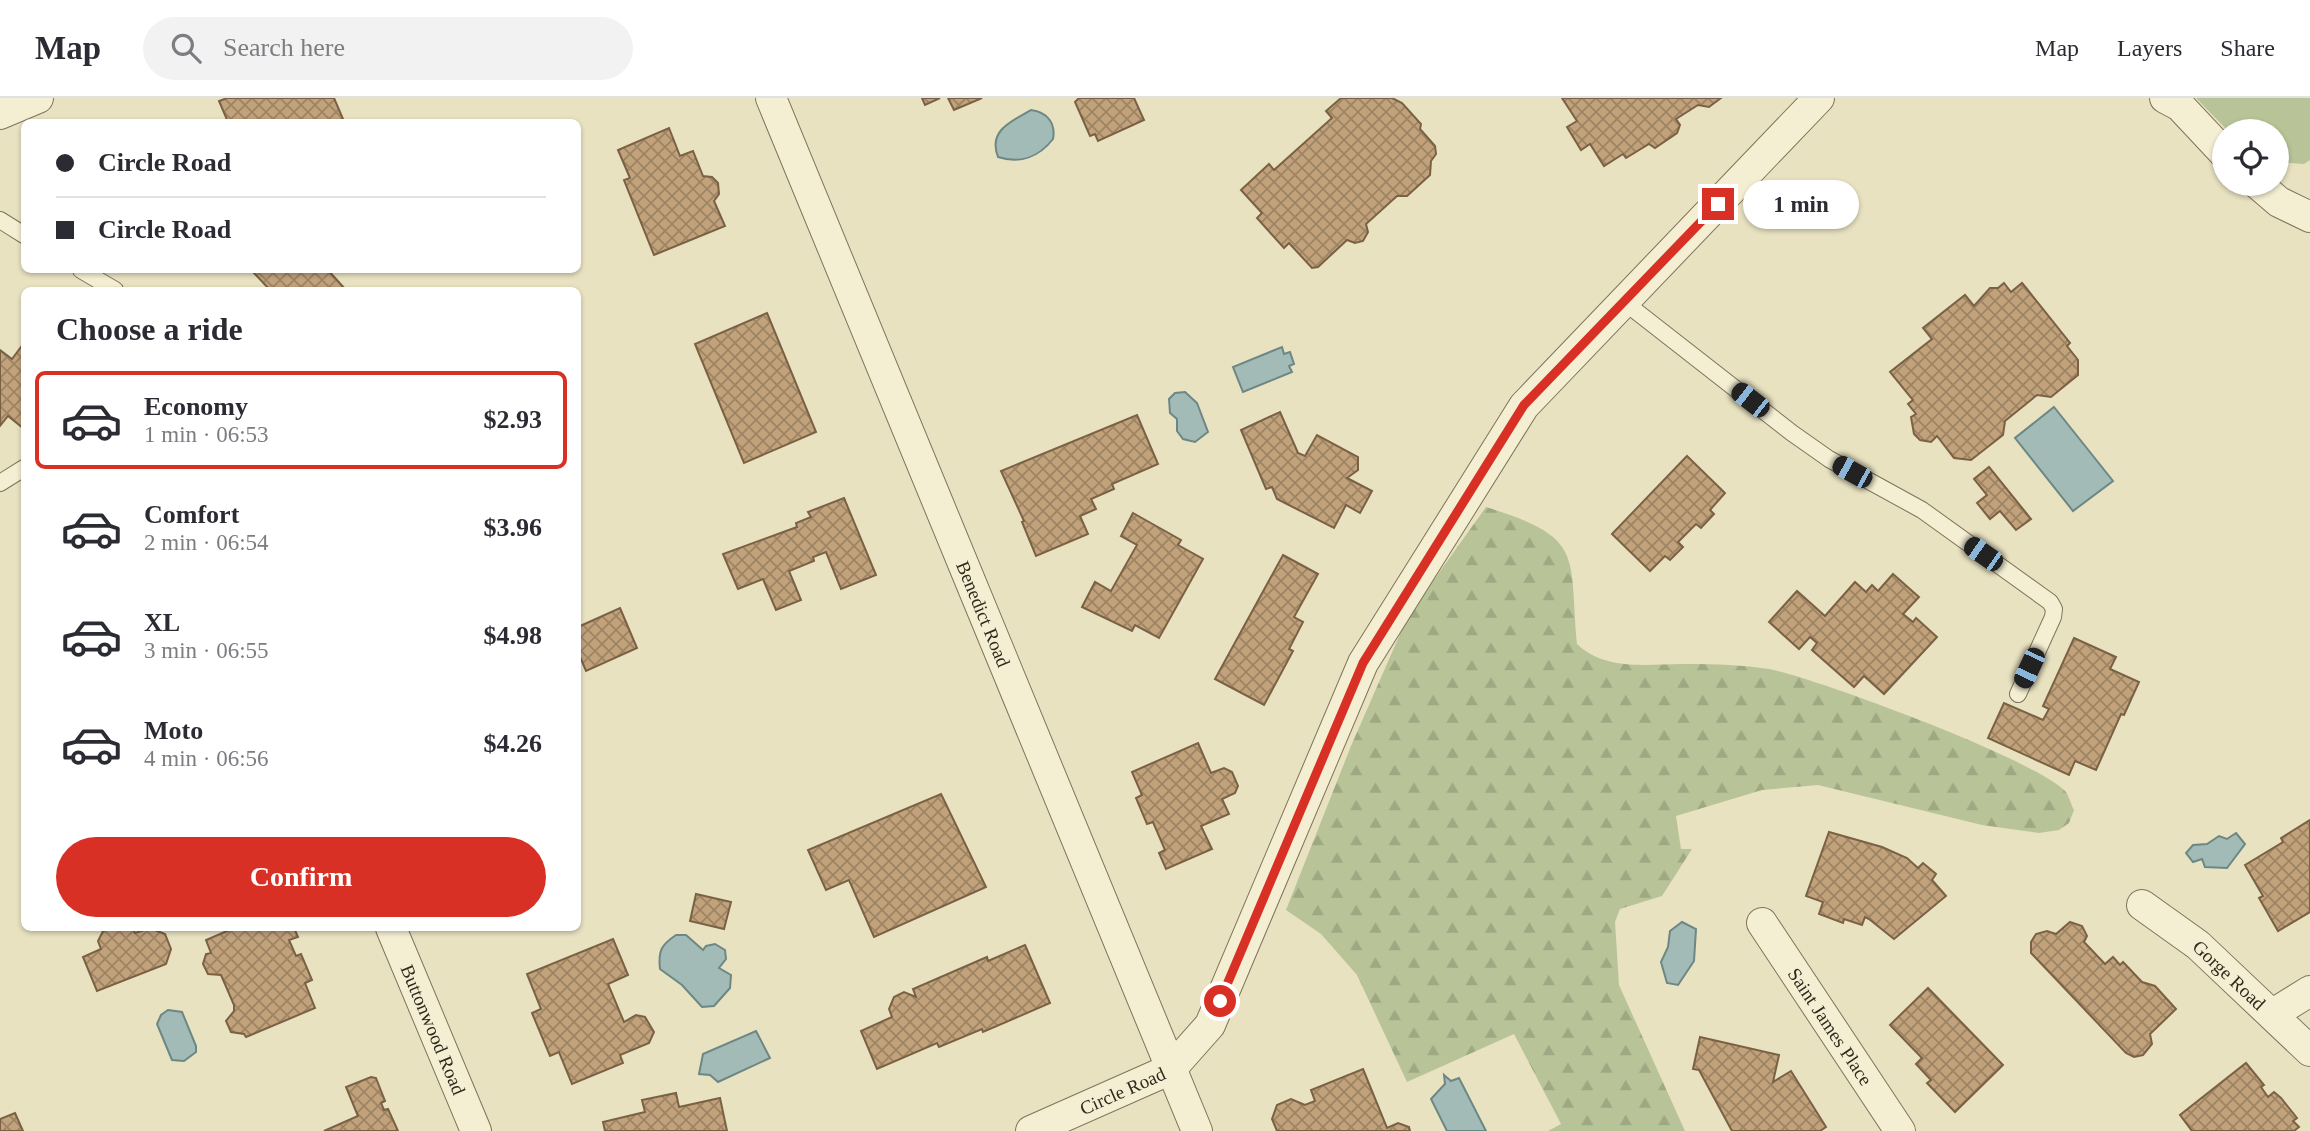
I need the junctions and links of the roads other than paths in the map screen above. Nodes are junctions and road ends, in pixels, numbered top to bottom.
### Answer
1 (38, 98) edge
2 (771, 98) edge
3 (1819, 98) edge
4 (2165, 98) edge
5 (0, 114) edge
6 (2212, 140) edge
7 (2272, 196) edge
8 (2310, 217) edge
9 (0, 220) edge
10 (21, 233) edge
11 (86, 273) edge
12 (110, 287) edge
13 (1623, 302) junction
14 (21, 470) edge
15 (0, 483) edge
16 (2018, 694) dead end
17 (2142, 905) dead end
18 (1762, 923) dead end
19 (392, 931) edge
20 (2310, 991) edge
21 (2273, 1014) junction
22 (2310, 1051) edge
23 (1171, 1069) junction
24 (476, 1131) edge
25 (1031, 1131) edge
26 (1198, 1131) edge
27 (1900, 1131) edge

1 - 5 street
2 - 23 street, Benedict Road
3 - 13 street, Circle Road
4 - 6 street
7 - 8 street
9 - 10 lane
11 - 12 lane
13 - 16 lane
13 - 23 street, Circle Road
14 - 15 lane
17 - 21 street, Gorge Road
18 - 27 street, Saint James Place
19 - 24 street, Buttonwood Road
20 - 21 street
21 - 22 street, Gorge Road
23 - 25 street, Circle Road
23 - 26 street, Benedict Road

